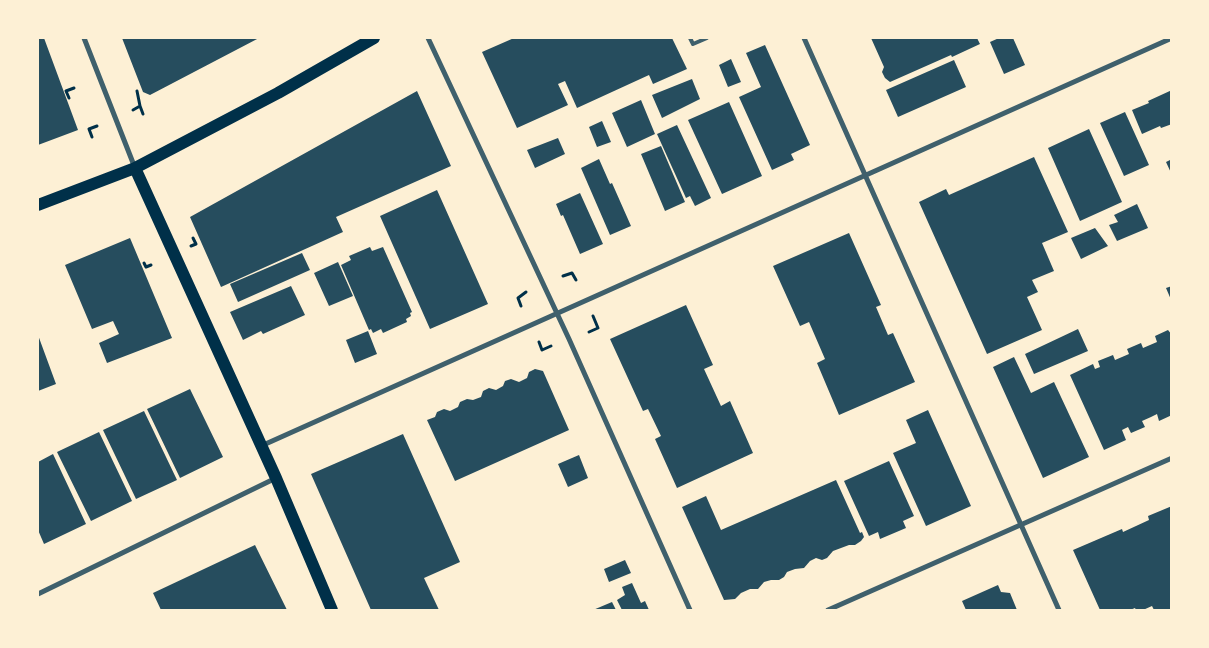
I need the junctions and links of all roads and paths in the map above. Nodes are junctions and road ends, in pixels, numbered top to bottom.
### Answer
1 (84, 38) edge
2 (374, 38) edge
3 (428, 38) edge
4 (690, 38) edge
5 (707, 38) edge
6 (804, 38) edge
7 (1172, 38) edge
8 (74, 88) dead end
9 (137, 91) dead end
10 (69, 98) dead end
11 (140, 106) junction
12 (132, 110) dead end
13 (143, 114) dead end
14 (97, 126) dead end
15 (92, 137) dead end
16 (135, 168) junction
17 (865, 175) junction
18 (38, 205) edge
19 (194, 238) dead end
20 (191, 246) dead end
21 (144, 263) dead end
22 (151, 265) dead end
23 (563, 276) dead end
24 (576, 280) dead end
25 (526, 292) dead end
26 (521, 306) dead end
27 (558, 313) junction
28 (593, 316) dead end
29 (589, 332) dead end
30 (539, 342) dead end
31 (551, 346) dead end
32 (261, 446) junction
33 (1172, 458) edge
34 (276, 478) junction
35 (1021, 525) junction
36 (38, 594) edge
37 (332, 610) edge
38 (690, 610) edge
39 (828, 610) edge
40 (1059, 610) edge

1 - 16 street
2 - 16 main road
3 - 27 street
4 - 5 lane
6 - 17 street
7 - 17 street
8 - 10 path
9 - 11 path
11 - 12 path
11 - 13 path
14 - 15 path
16 - 18 main road
16 - 32 main road
17 - 27 street
17 - 35 street
19 - 20 path
21 - 22 path
23 - 24 path
25 - 26 path
27 - 32 street
27 - 38 street
28 - 29 path
30 - 31 path
32 - 34 main road
33 - 35 street
34 - 36 street
34 - 37 main road
35 - 39 street
35 - 40 street

